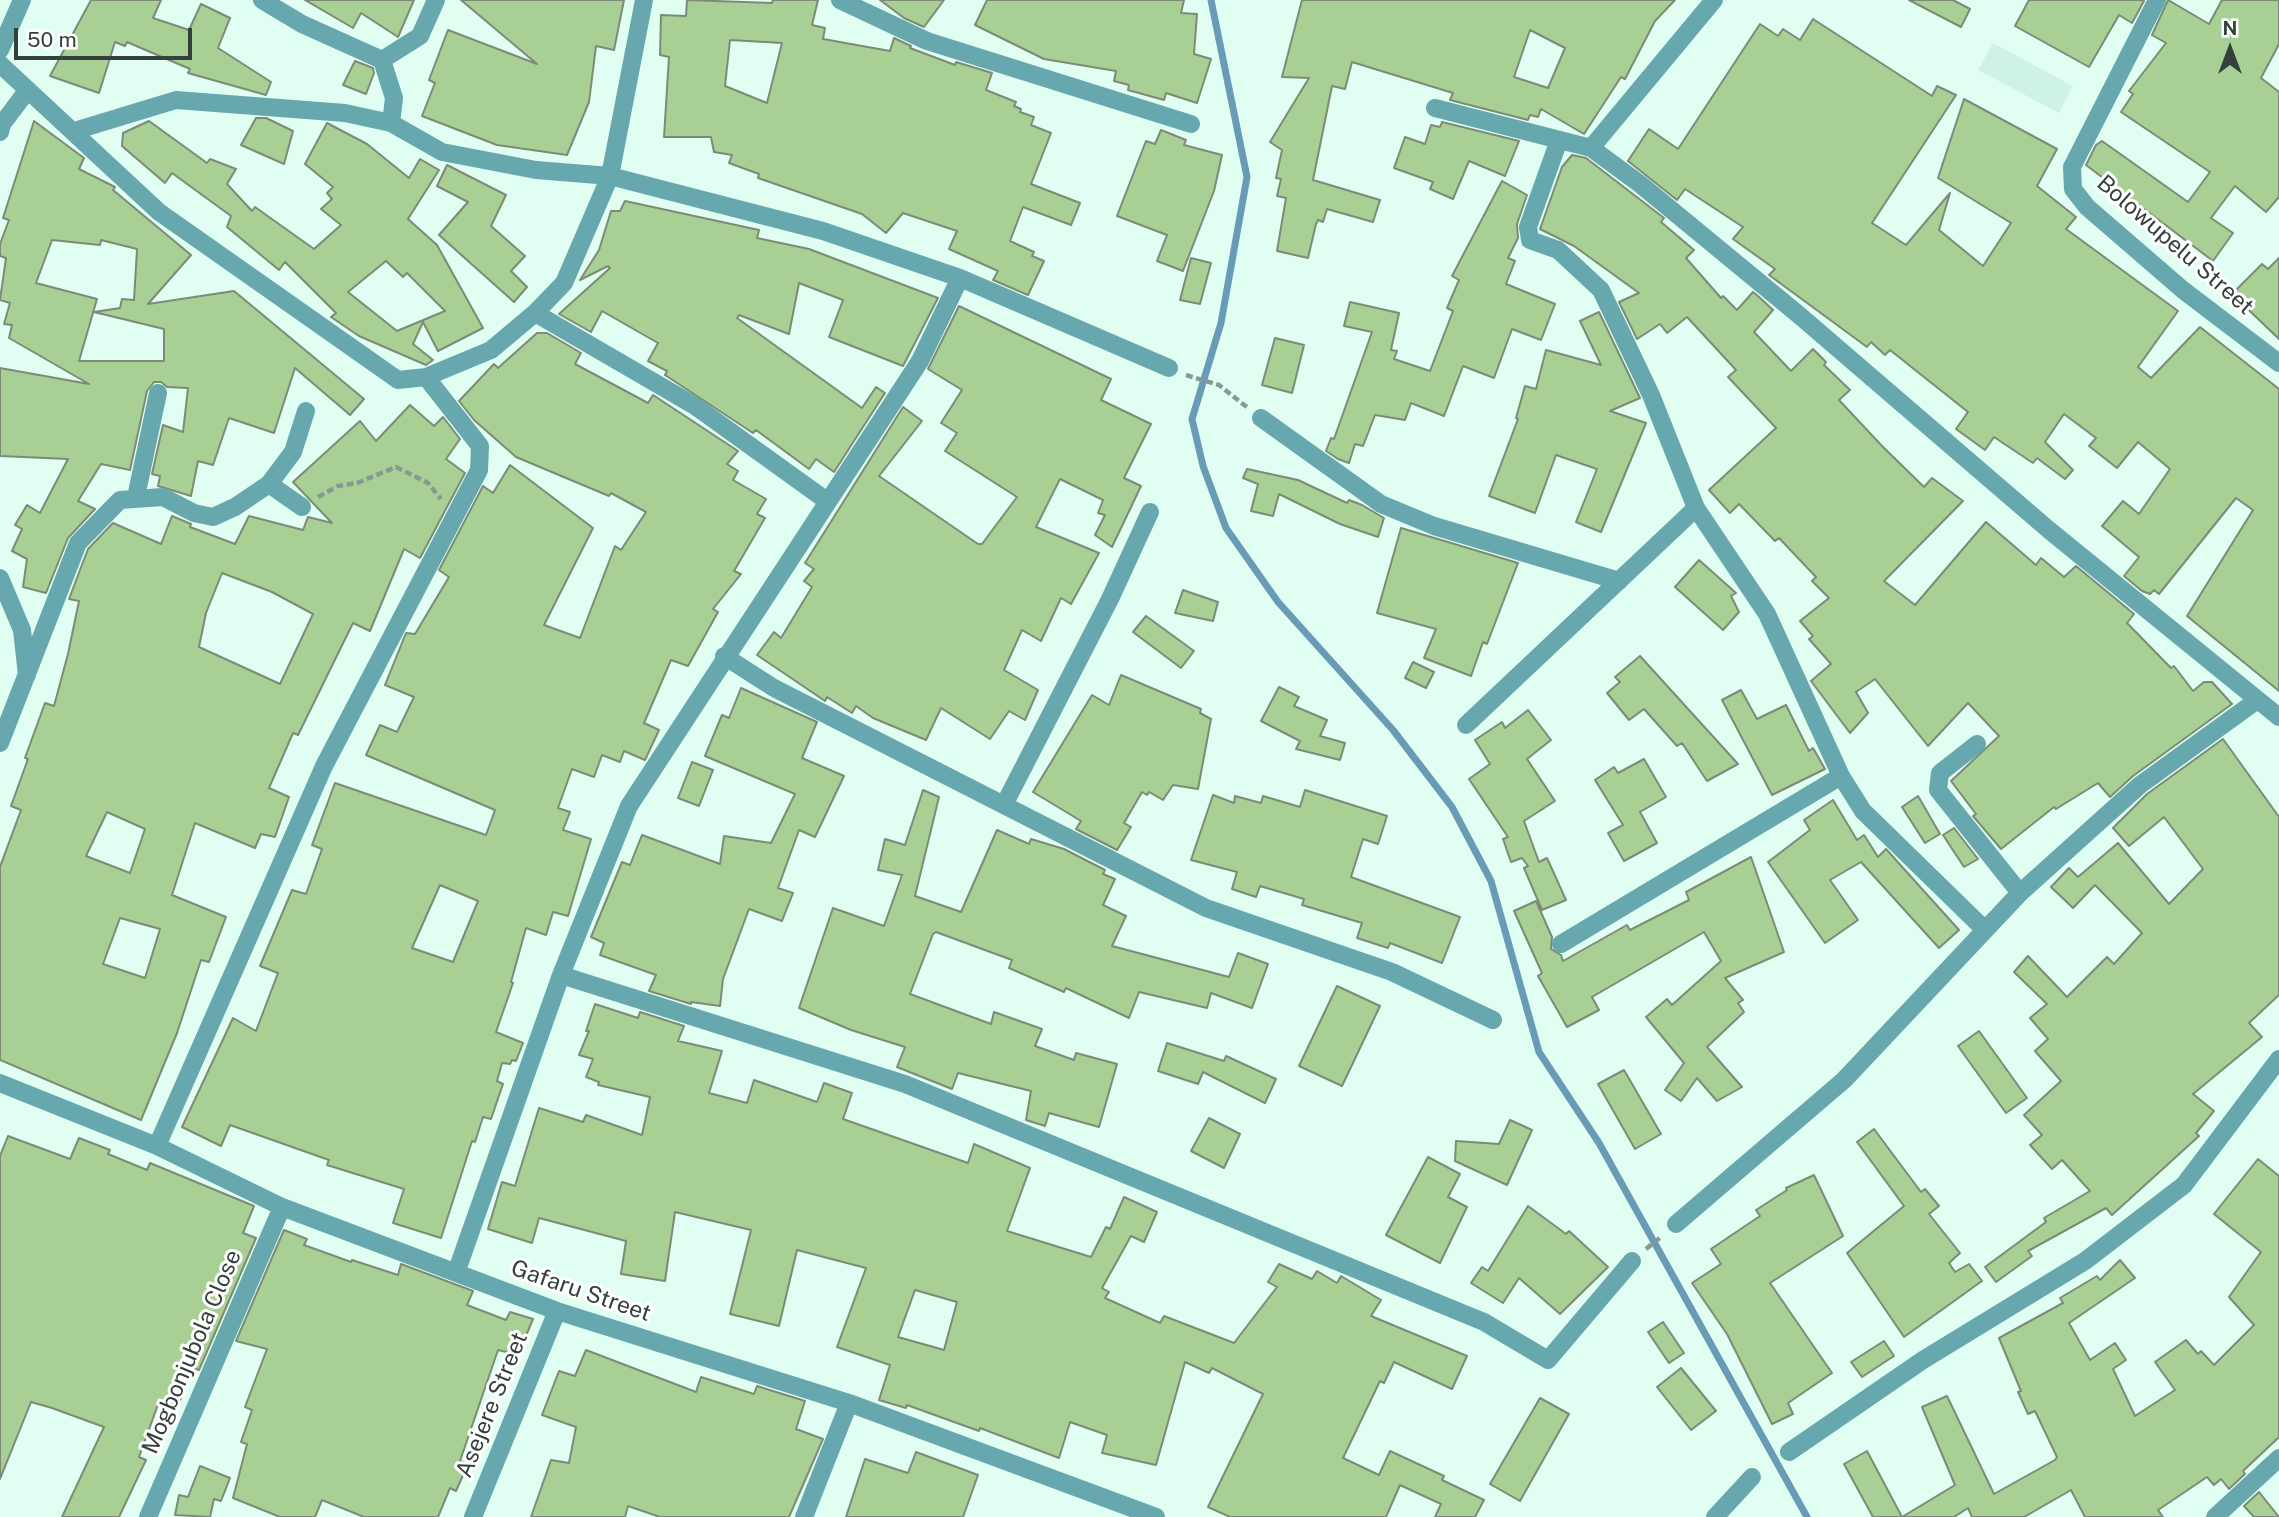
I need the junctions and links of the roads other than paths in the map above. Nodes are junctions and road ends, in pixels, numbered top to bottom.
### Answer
1 (22, 0) edge
2 (262, 0) edge
3 (436, 0) edge
4 (644, 0) edge
5 (1714, 0) edge
6 (2157, 0) edge
7 (852, 3) edge
8 (0, 50) edge
9 (382, 60) junction
10 (0, 64) edge
11 (27, 91) junction
12 (1435, 108) dead end
13 (391, 123) junction
14 (1191, 124) dead end
15 (74, 131) junction
16 (0, 132) edge
17 (1559, 140) junction
18 (1591, 148) junction
19 (610, 176) junction
20 (960, 278) junction
21 (535, 313) junction
22 (2279, 363) edge
23 (1169, 368) dead end
24 (426, 377) junction
25 (158, 393) dead end
26 (306, 411) dead end
27 (1261, 418) road end
28 (269, 484) junction
29 (136, 497) junction
30 (827, 501) junction
31 (302, 507) road end
32 (1696, 508) junction
33 (1150, 512) dead end
34 (0, 578) edge
35 (1619, 581) junction
36 (724, 656) junction
37 (27, 679) junction
38 (2256, 701) junction
39 (2279, 717) edge
40 (1466, 725) dead end
41 (0, 743) edge
42 (1976, 744) dead end
43 (1841, 776) junction
44 (1004, 805) junction
45 (2020, 893) junction
46 (1984, 929) junction
47 (1561, 944) dead end
48 (561, 975) junction
49 (1493, 1020) dead end
50 (2279, 1059) edge
51 (4, 1085) edge
52 (0, 1103) edge
53 (157, 1146) junction
54 (282, 1207) junction
55 (1676, 1224) road end
56 (1632, 1261) road end
57 (456, 1273) junction
58 (557, 1311) junction
59 (849, 1404) junction
60 (1789, 1452) dead end
61 (2279, 1458) edge
62 (1752, 1477) dead end
63 (148, 1517) edge
64 (472, 1517) edge
65 (804, 1517) edge
66 (1156, 1517) edge
67 (1714, 1517) edge
68 (2215, 1517) edge

1 - 8 street
2 - 9 street
3 - 9 street
4 - 19 street
5 - 18 street
6 - 22 street, Bolowupelu Street
7 - 14 street
9 - 13 street
10 - 11 street
11 - 15 street
11 - 16 street
12 - 17 street
13 - 15 street
13 - 19 street
15 - 24 street
17 - 18 street
17 - 32 street
18 - 38 street
19 - 20 street
19 - 21 street
20 - 23 street
20 - 30 street
21 - 24 street
21 - 30 street
24 - 53 street
25 - 29 street
26 - 28 street
27 - 35 street
28 - 29 street
28 - 31 street
29 - 37 street
30 - 36 street
32 - 35 street
32 - 43 street
33 - 44 street
34 - 37 street
35 - 40 street
36 - 44 street
36 - 48 street
37 - 41 street
38 - 39 street
38 - 45 street
42 - 45 street
43 - 46 street
43 - 47 street
44 - 49 street
45 - 46 street
46 - 55 street
48 - 56 street
48 - 57 street
50 - 60 street
51 - 52 street
51 - 53 street, Gafaru Street
53 - 54 street, Gafaru Street
54 - 57 street, Gafaru Street
54 - 63 street, Mogbonjubola Close
57 - 58 street, Gafaru Street
58 - 59 street, Gafaru Street
58 - 64 street, Asejere Street
59 - 65 street
59 - 66 street, Gafaru Street
61 - 68 street
62 - 67 street

